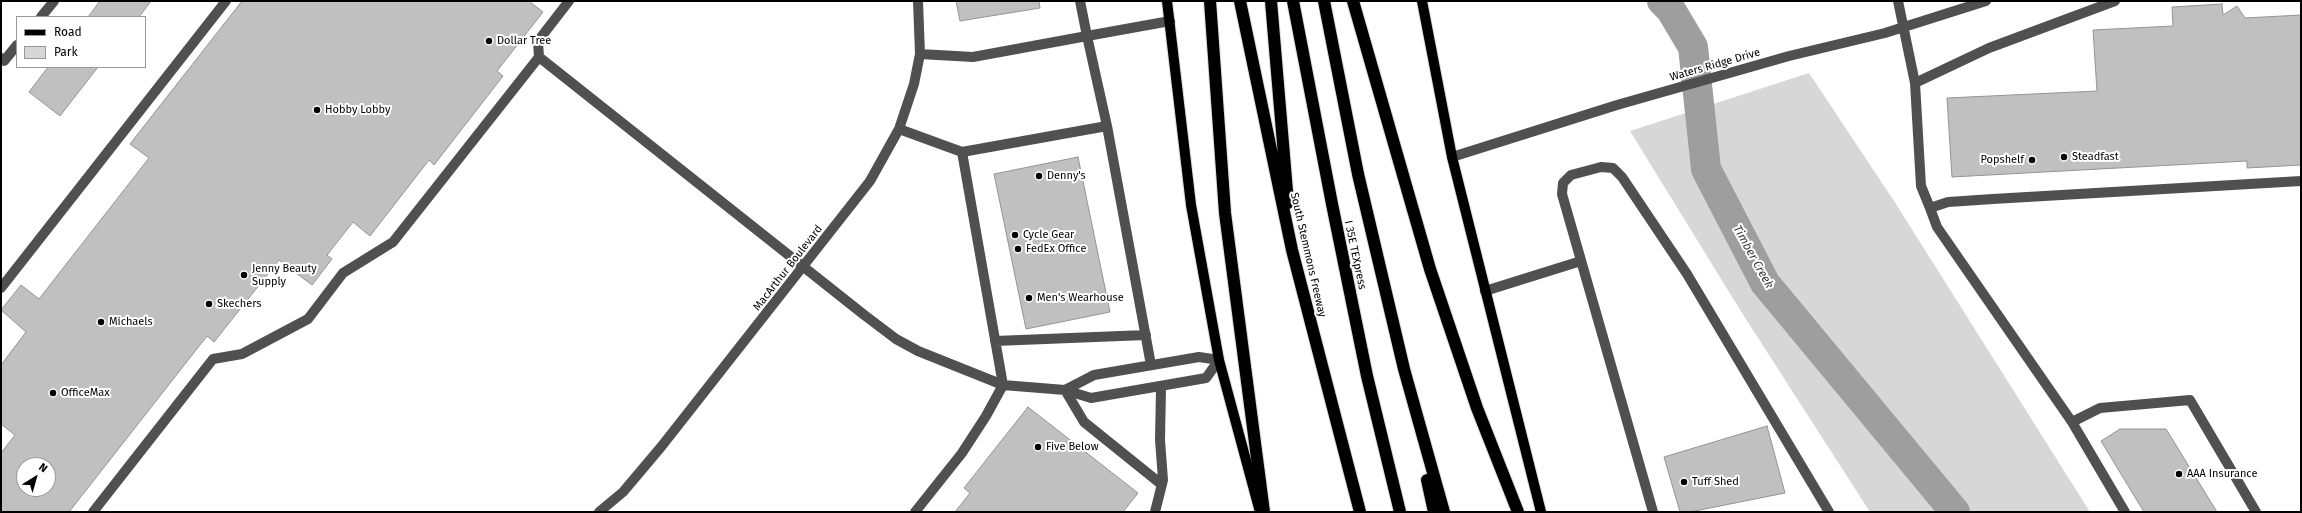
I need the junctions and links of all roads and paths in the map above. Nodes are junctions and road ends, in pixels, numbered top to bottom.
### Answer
1 (54, 1) edge
2 (226, 1) edge
3 (569, 1) edge
4 (918, 1) edge
5 (1080, 1) edge
6 (1167, 1) edge
7 (1210, 1) edge
8 (1240, 1) edge
9 (1271, 1) edge
10 (1293, 1) edge
11 (1324, 1) edge
12 (1353, 1) edge
13 (1422, 1) edge
14 (1898, 1) edge
15 (1986, 1) edge
16 (2115, 1) edge
17 (42, 16) edge
18 (1170, 21) junction
19 (1902, 28) junction
20 (1087, 36) junction
21 (16, 46) edge
22 (920, 54) junction
23 (539, 57) junction
24 (3, 59) edge
25 (1915, 83) junction
26 (1107, 126) junction
27 (899, 129) junction
28 (962, 152) junction
29 (1452, 157) junction
30 (2301, 181) edge
31 (1930, 208) junction
32 (1292, 250) junction
33 (1581, 260) junction
34 (804, 267) junction
35 (1, 288) edge
36 (1485, 291) junction
37 (1146, 335) junction
38 (995, 341) junction
39 (1220, 360) junction
40 (1151, 365) junction
41 (1404, 369) junction
42 (1003, 385) junction
43 (1160, 388) junction
44 (1065, 390) junction
45 (2072, 422) junction
46 (1161, 484) junction
47 (93, 512) edge
48 (599, 512) edge
49 (914, 512) edge
50 (1154, 512) edge
51 (1260, 512) edge
52 (1264, 512) edge
53 (1360, 512) edge
54 (1400, 512) edge
55 (1434, 512) edge
56 (1444, 512) edge
57 (1518, 512) edge
58 (1540, 512) edge
59 (1653, 512) edge
60 (1829, 512) edge
61 (2125, 512) edge
62 (2256, 512) edge

1 - 17 street
2 - 35 street
3 - 23 street
4 - 22 street, MacArthur Boulevard
5 - 20 street
6 - 18 main road
7 - 52 highway
8 - 32 highway, South Stemmons Freeway
9 - 32 highway
10 - 54 highway, I 35E TEXpress
11 - 41 highway
12 - 57 highway
13 - 29 main road
14 - 19 street
15 - 19 street, Waters Ridge Drive
16 - 25 street
18 - 20 street
18 - 39 main road
19 - 25 street
19 - 29 street, Waters Ridge Drive
20 - 22 street
20 - 26 street
21 - 24 street
22 - 27 street, MacArthur Boulevard
23 - 34 street
23 - 47 street
25 - 31 street
26 - 28 street
26 - 37 street
27 - 28 street
27 - 34 street, MacArthur Boulevard
28 - 38 street
29 - 36 main road
30 - 31 street
31 - 45 street
32 - 53 highway, South Stemmons Freeway
33 - 36 street
33 - 59 street
33 - 60 street
34 - 42 street
34 - 48 street, MacArthur Boulevard
36 - 58 main road
37 - 38 street
37 - 40 street
38 - 42 street
39 - 40 street
39 - 43 street
39 - 51 main road
40 - 44 street
41 - 55 highway
41 - 56 highway
42 - 44 street
42 - 49 street
43 - 44 street
43 - 46 street
44 - 46 street
45 - 61 street
45 - 62 street
46 - 50 street

